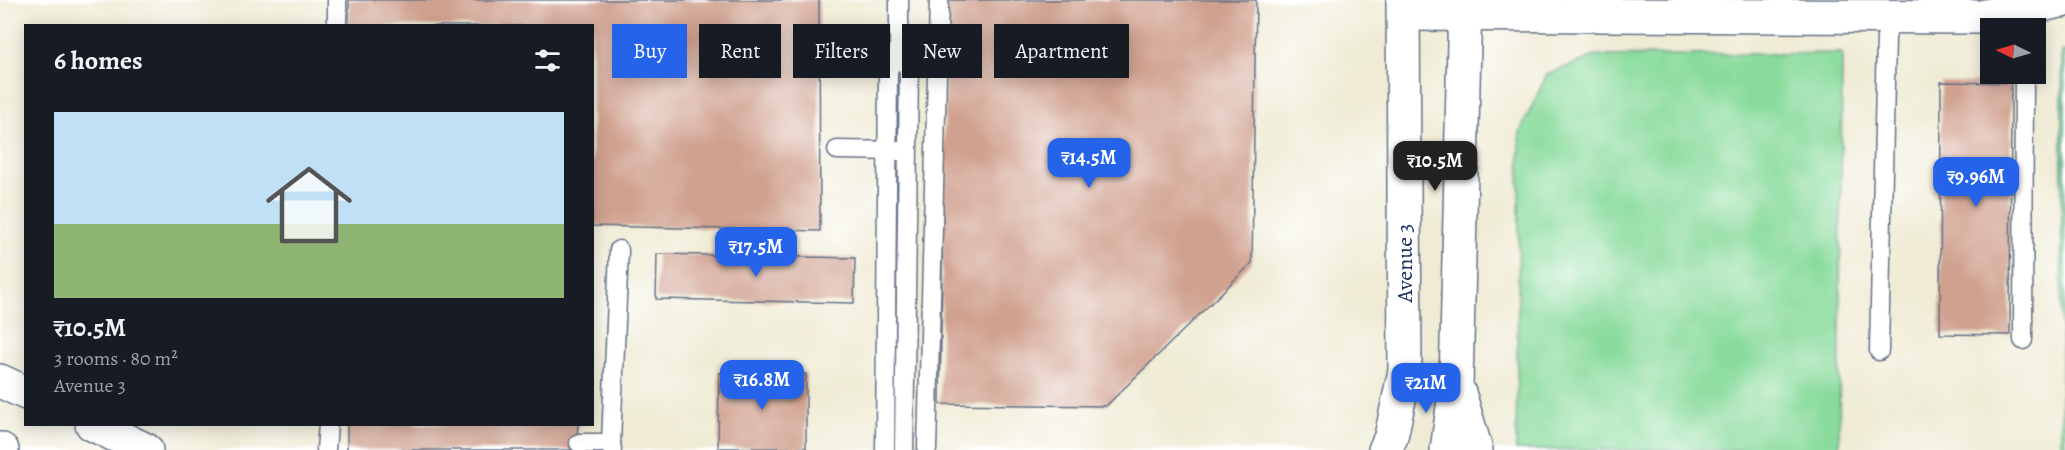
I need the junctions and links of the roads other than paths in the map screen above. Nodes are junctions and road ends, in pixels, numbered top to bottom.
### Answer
1 (337, 0) edge
2 (899, 0) edge
3 (939, 0) edge
4 (2065, 0) edge
5 (1403, 7) edge
6 (1465, 7) edge
7 (1892, 17) junction
8 (2002, 18) edge
9 (2026, 18) edge
10 (337, 24) edge
11 (899, 51) junction
12 (2024, 84) edge
13 (837, 150) dead end
14 (888, 151) junction
15 (908, 151) junction
16 (618, 250) dead end
17 (2023, 340) dead end
18 (1879, 351) dead end
19 (0, 381) edge
20 (1456, 386) junction
21 (24, 392) edge
22 (96, 426) edge
23 (579, 443) dead end
24 (611, 446) edge
25 (146, 450) edge
26 (885, 450) edge
27 (904, 450) edge
28 (927, 450) edge
29 (1385, 450) edge
30 (1447, 450) edge
31 (1476, 450) edge

1 - 10 lane
2 - 11 lane
3 - 28 lane
4 - 9 street
5 - 6 street
5 - 29 street, Avenue 3
6 - 7 street
6 - 20 street
7 - 8 street
7 - 18 lane
11 - 14 lane
11 - 15 lane
12 - 17 lane
13 - 14 lane
14 - 15 lane
14 - 26 lane
15 - 27 lane
16 - 24 lane
19 - 21 street
20 - 30 street
20 - 31 street
22 - 25 street
23 - 24 lane

